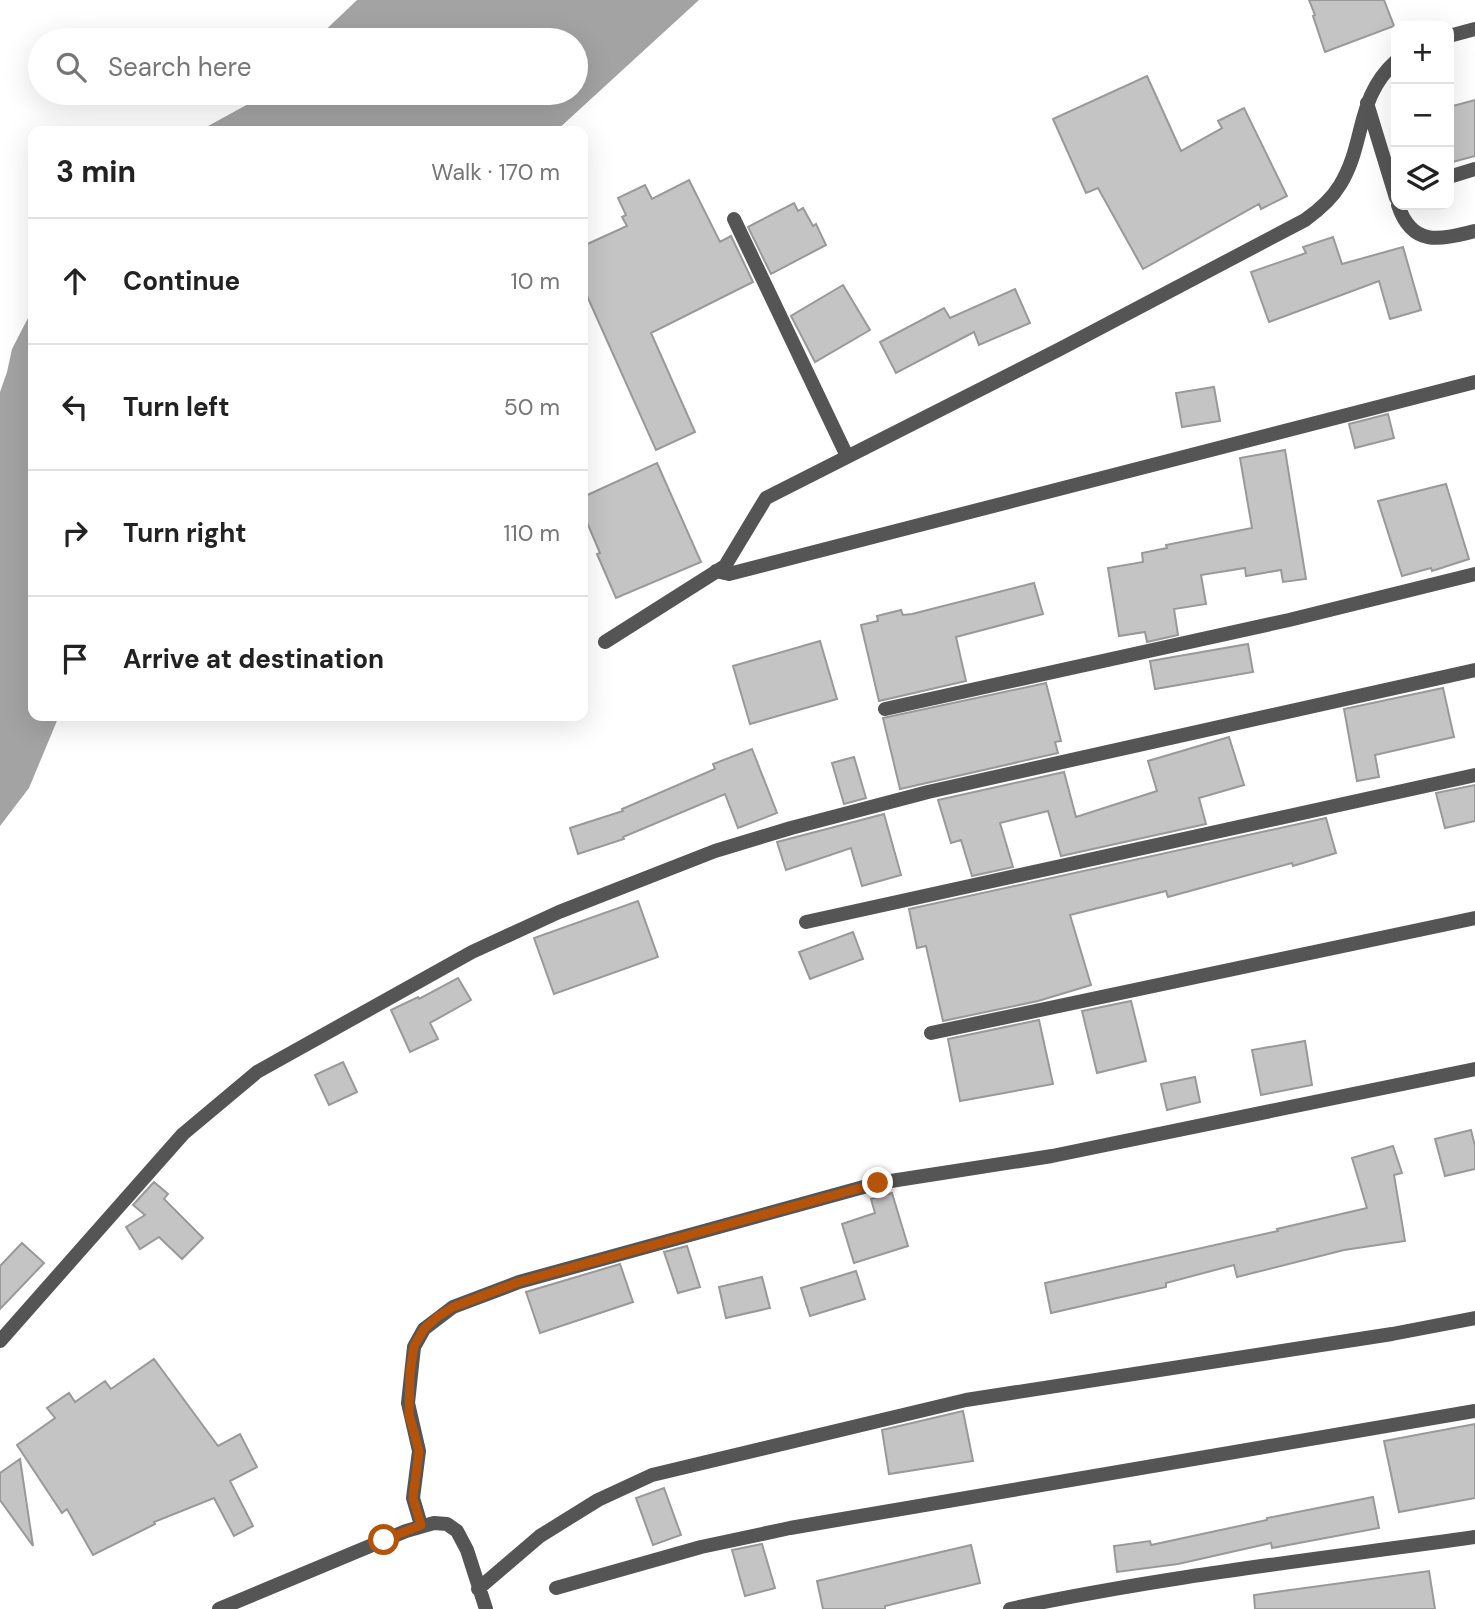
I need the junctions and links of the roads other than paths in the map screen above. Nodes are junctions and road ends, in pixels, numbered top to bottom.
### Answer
1 (1475, 29) edge
2 (1454, 35) edge
3 (1391, 66) edge
4 (1367, 102) junction
5 (1475, 169) edge
6 (1454, 175) edge
7 (1391, 181) edge
8 (1400, 210) edge
9 (734, 219) dead end
10 (1475, 231) edge
11 (1475, 382) edge
12 (847, 456) junction
13 (716, 571) junction
14 (1475, 574) edge
15 (605, 642) dead end
16 (1475, 670) edge
17 (886, 709) dead end
18 (1475, 775) edge
19 (1475, 918) edge
20 (806, 922) dead end
21 (931, 1033) dead end
22 (1475, 1069) edge
23 (1475, 1318) edge
24 (0, 1340) edge
25 (1475, 1411) edge
26 (421, 1525) junction
27 (1475, 1537) edge
28 (556, 1588) dead end
29 (478, 1590) junction
30 (219, 1609) edge
31 (486, 1609) edge
32 (1010, 1609) edge

1 - 2 street
3 - 4 street
4 - 7 street
4 - 12 street
5 - 6 street
8 - 10 street
9 - 12 street
11 - 13 street
12 - 13 street
13 - 15 street
14 - 17 street
16 - 24 street
18 - 20 street
19 - 21 street
22 - 26 street
23 - 29 street
25 - 28 street
26 - 29 street
26 - 30 street
27 - 32 street
29 - 31 street

